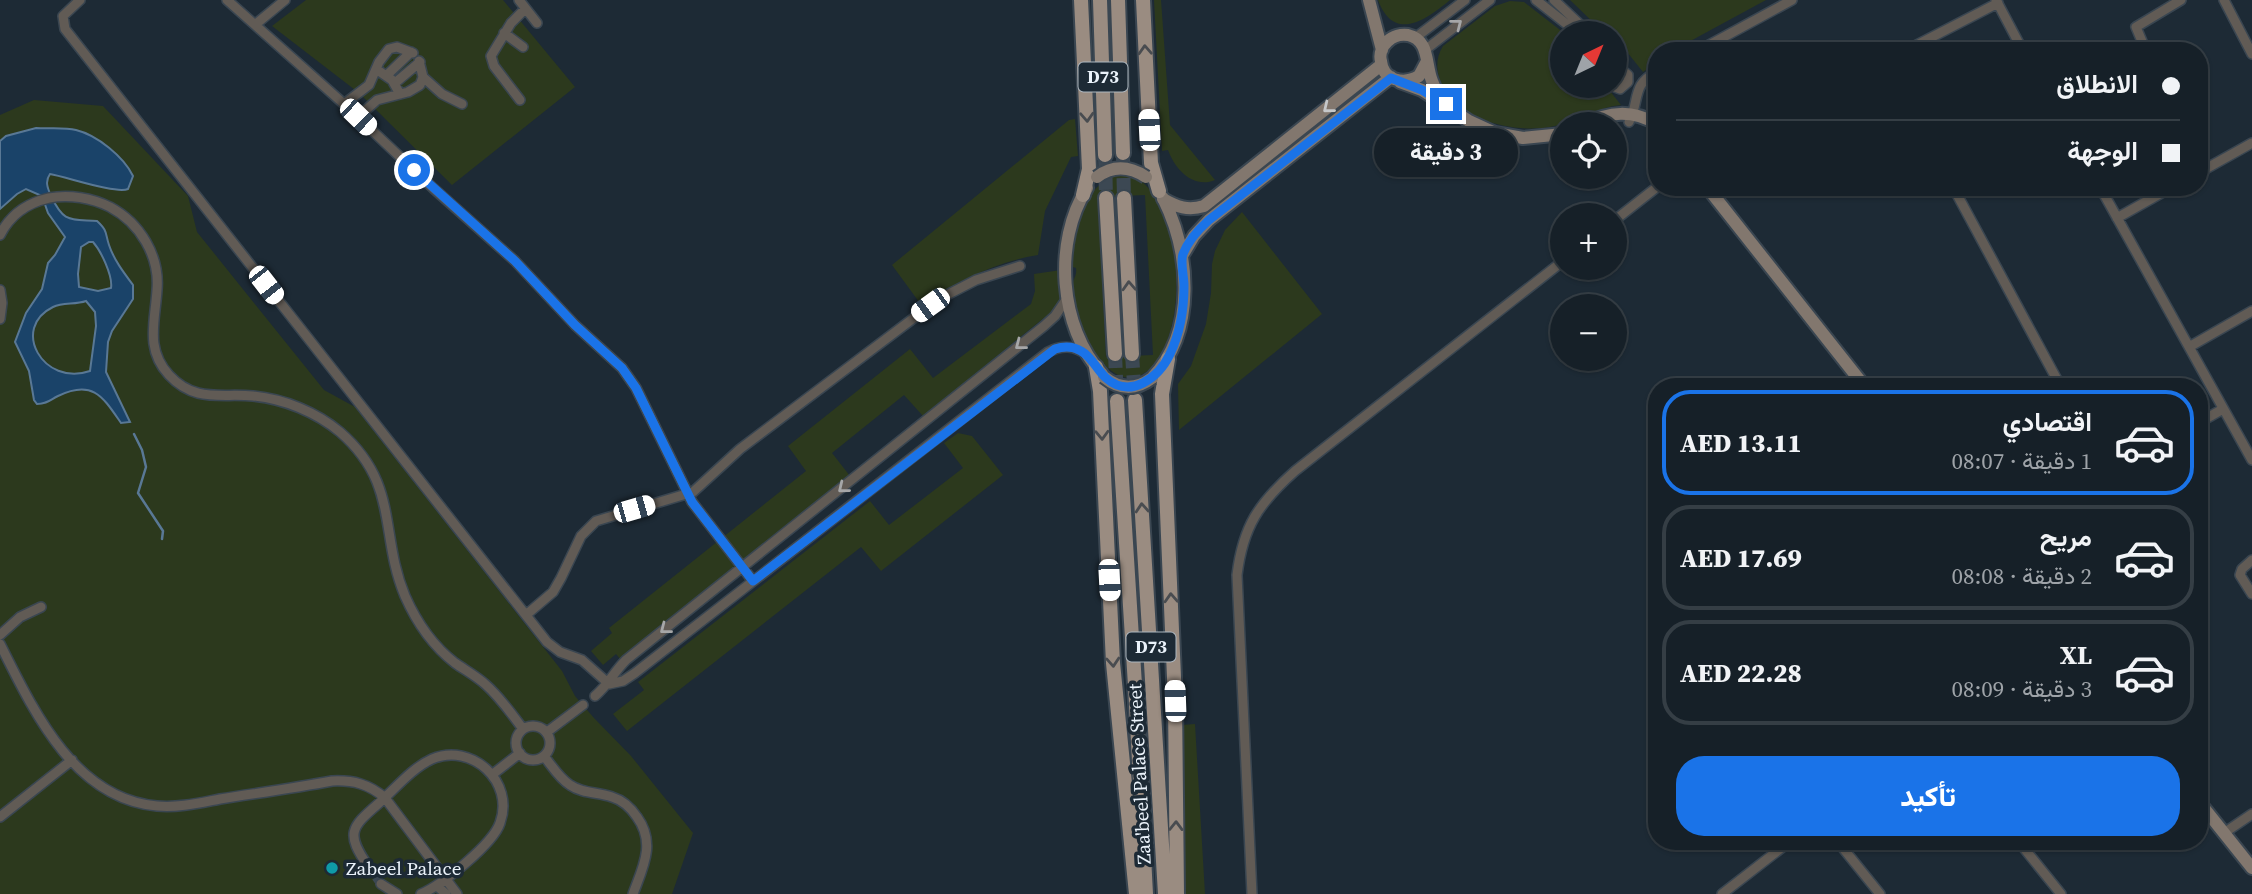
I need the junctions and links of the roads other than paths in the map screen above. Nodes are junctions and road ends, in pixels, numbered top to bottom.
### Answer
1 (80, 0) edge
2 (227, 0) edge
3 (285, 0) edge
4 (519, 0) edge
5 (1081, 0) edge
6 (1100, 0) edge
7 (1118, 0) edge
8 (1143, 0) edge
9 (1369, 0) edge
10 (1465, 0) edge
11 (1490, 0) edge
12 (1536, 0) edge
13 (1554, 0) edge
14 (1792, 0) edge
15 (2181, 0) edge
16 (2224, 0) edge
17 (1997, 2) edge
18 (526, 9) junction
19 (1372, 14) junction
20 (1563, 21) edge
21 (1577, 21) edge
22 (537, 23) dead end
23 (256, 24) junction
24 (504, 33) junction
25 (1399, 35) junction
26 (1415, 38) junction
27 (1715, 42) edge
28 (1922, 42) edge
29 (2018, 42) edge
30 (2142, 42) edge
31 (523, 47) dead end
32 (1382, 50) junction
33 (2252, 54) edge
34 (1426, 55) junction
35 (416, 57) junction
36 (1381, 65) junction
37 (376, 69) junction
38 (387, 75) junction
39 (423, 77) junction
40 (1648, 77) edge
41 (1394, 79) junction
42 (395, 83) junction
43 (400, 94) junction
44 (520, 100) dead end
45 (344, 104) junction
46 (462, 104) dead end
47 (1446, 104) junction
48 (358, 117) junction
49 (1627, 118) edge
50 (1631, 118) junction
51 (1627, 119) edge
52 (1648, 122) edge
53 (1648, 127) edge
54 (1550, 135) edge
55 (2252, 143) edge
56 (1123, 153) tunnel mouth
57 (1105, 155) tunnel mouth
58 (2208, 168) edge
59 (1648, 194) edge
60 (1083, 195) junction
61 (1161, 195) junction
62 (1714, 196) edge
63 (1958, 196) edge
64 (2105, 196) edge
65 (2156, 196) edge
66 (1106, 198) tunnel mouth
67 (1124, 198) tunnel mouth
68 (1627, 211) edge
69 (2117, 218) junction
70 (0, 235) edge
71 (1182, 256) junction
72 (1020, 266) dead end
73 (1550, 271) edge
74 (0, 290) edge
75 (1068, 297) junction
76 (2252, 311) edge
77 (0, 319) edge
78 (2189, 347) junction
79 (1115, 354) tunnel mouth
80 (1132, 354) tunnel mouth
81 (1168, 359) junction
82 (1096, 367) junction
83 (1858, 378) edge
84 (2056, 378) edge
85 (2206, 378) edge
86 (2208, 382) edge
87 (1135, 400) tunnel mouth
88 (1117, 401) tunnel mouth
89 (2223, 409) junction
90 (2208, 417) edge
91 (2252, 460) edge
92 (688, 494) junction
93 (2252, 560) edge
94 (742, 568) junction
95 (753, 581) junction
96 (2252, 594) edge
97 (41, 607) dead end
98 (526, 615) junction
99 (0, 635) edge
100 (0, 644) edge
101 (609, 684) junction
102 (595, 695) dead end
103 (583, 705) dead end
104 (523, 729) junction
105 (547, 732) junction
106 (520, 753) junction
107 (544, 756) junction
108 (72, 761) junction
109 (492, 774) junction
110 (385, 798) junction
111 (2208, 813) edge
112 (2252, 814) edge
113 (0, 817) edge
114 (2224, 833) junction
115 (1779, 850) edge
116 (1844, 850) edge
117 (2025, 850) edge
118 (368, 866) tunnel mouth
119 (2252, 868) edge
120 (445, 879) junction
121 (381, 884) tunnel mouth
122 (437, 886) junction
123 (397, 894) edge
124 (421, 894) edge
125 (446, 894) edge
126 (457, 894) edge
127 (633, 894) edge
128 (1136, 894) edge
129 (1146, 894) edge
130 (1165, 894) edge
131 (1177, 894) edge
132 (1252, 894) edge
133 (1722, 894) edge
134 (1880, 894) edge
135 (2061, 894) edge

1 - 98 street
2 - 23 street
3 - 23 street
4 - 18 street
5 -> 60 main road
6 - 57 main road, D73
7 - 56 main road, D73
61 -> 8 main road
9 - 19 street
10 - 26 street
34 -> 11 street
12 - 20 street
13 - 21 street
14 - 27 street
15 - 30 street
16 - 33 street
17 - 28 street
17 - 29 street
18 - 22 street
18 - 24 street
19 - 25 street
19 - 32 street
23 - 45 street
24 - 31 street
24 - 44 street
25 - 26 street
25 - 32 street
26 - 34 street
32 - 36 street
34 - 41 street
34 - 47 street
35 - 37 street
35 - 38 street
35 - 39 street
35 - 42 street
36 - 41 street
36 -> 61 street
37 - 38 street
37 - 45 street
38 - 42 street
39 - 43 street
39 - 46 street
40 - 50 street
41 - 47 street
41 - 71 street
42 - 43 street
43 - 48 street
45 - 48 street
47 - 54 street
48 - 92 street
49 - 50 street
50 - 51 street
50 - 52 street
50 - 53 street
55 - 58 street
59 - 68 street
60 - 61 street, bridge
60 - 75 street
61 - 71 street
62 - 83 street
63 - 84 street
64 - 69 street
65 - 69 street
66 - 79 main road
80 -> 67 main road
69 - 78 street
70 - 104 street
71 - 81 street
72 - 92 street
73 - 132 street
74 - 77 street
75 - 82 street
75 -> 94 street
76 - 78 street
78 - 85 street
81 - 82 street, bridge
131 -> 81 main road
82 - 95 street
82 -> 128 main road
86 - 89 street
130 -> 87 main road, Zaa'beel Palace Street / D73
88 - 129 main road, Zaa'beel Palace Street / D73
89 - 90 street
89 - 91 street
92 - 94 street
92 - 98 street
93 - 96 street
94 - 95 street
94 -> 101 street
95 - 101 street
97 - 99 street
98 - 101 street
100 - 108 street
101 - 102 street
103 - 105 street
104 - 105 street
104 - 106 street
105 - 107 street
106 - 107 street
106 - 109 street
107 - 127 street
108 - 110 street
108 - 113 street
109 - 110 street
109 - 120 street
110 - 118 street
110 - 120 street
111 - 114 street
112 - 114 street
114 - 119 street
115 - 133 street
116 - 134 street
117 - 135 street
120 - 122 street
120 - 126 street
121 - 123 street
122 - 124 street
122 - 125 street

